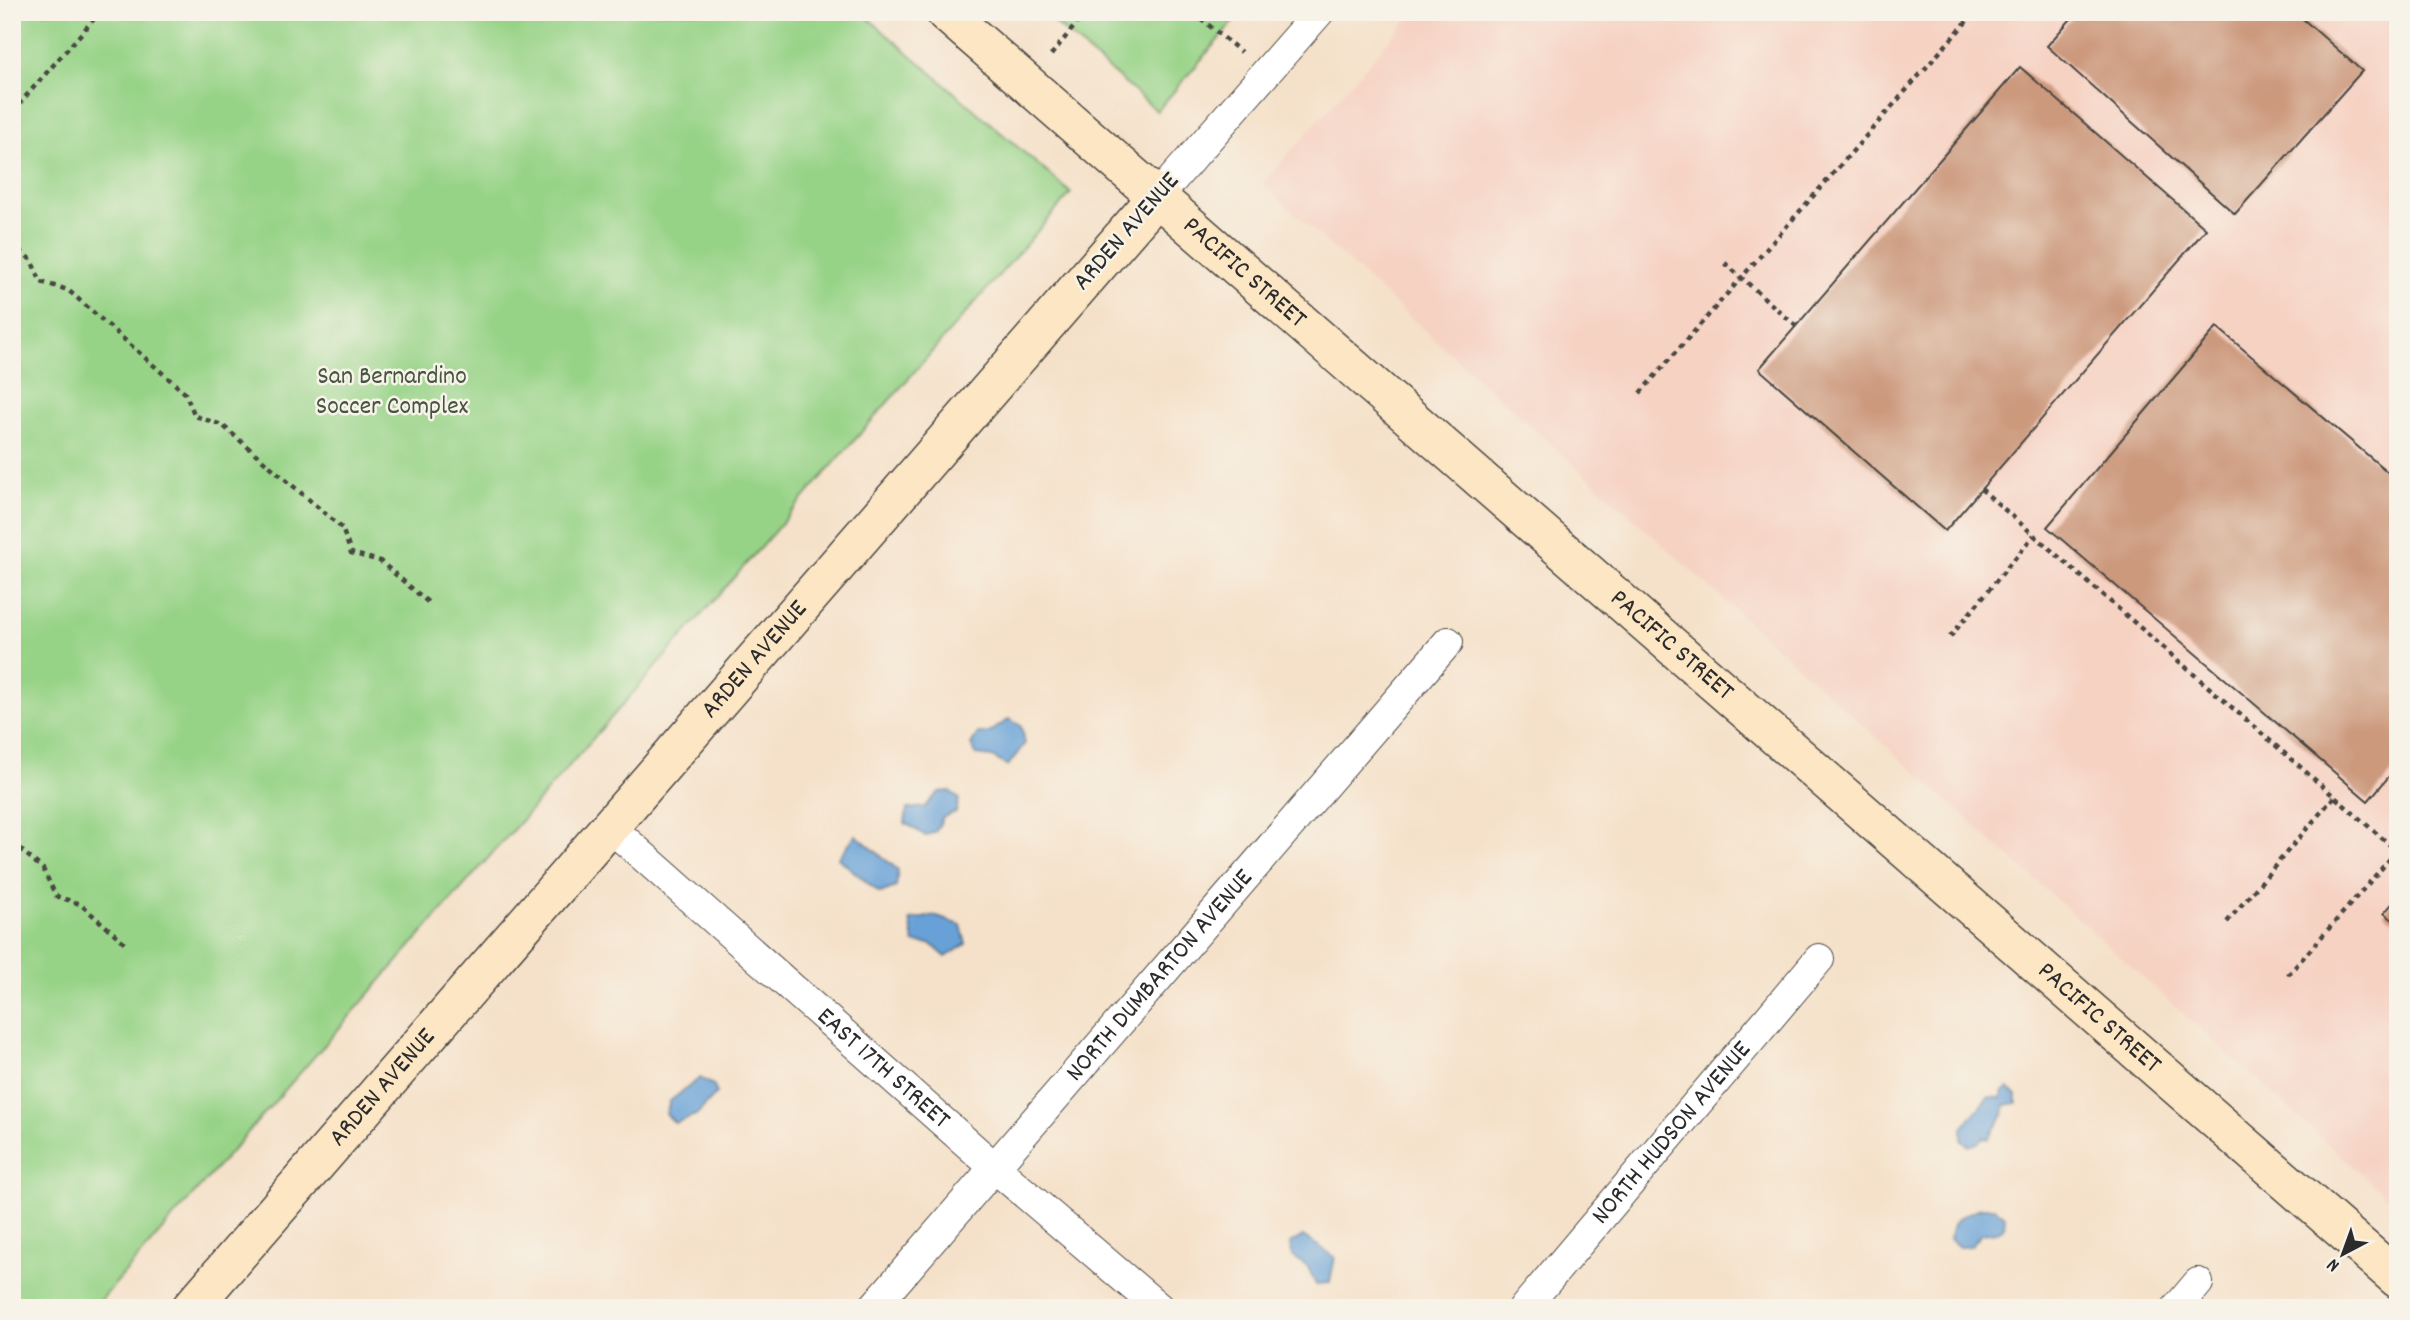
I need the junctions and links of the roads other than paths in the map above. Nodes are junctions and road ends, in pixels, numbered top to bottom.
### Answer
1 (946, 12) edge
2 (1319, 12) edge
3 (1158, 196) junction
4 (1448, 642) dead end
5 (609, 826) junction
6 (1819, 958) dead end
7 (995, 1167) junction
8 (2398, 1279) edge
9 (2198, 1283) dead end
10 (191, 1308) edge
11 (873, 1308) edge
12 (1159, 1308) edge
13 (1524, 1308) edge
14 (2177, 1308) edge

1 - 3 street, PACIFIC STREET
2 - 3 street, ARDEN AVENUE
3 - 5 street, ARDEN AVENUE
3 - 8 street, PACIFIC STREET
4 - 7 street, NORTH DUMBARTON AVENUE
5 - 7 street, EAST 17TH STREET
5 - 10 street, ARDEN AVENUE
6 - 13 street, NORTH HUDSON AVENUE
7 - 11 street, NORTH DUMBARTON AVENUE
7 - 12 street, EAST 17TH STREET
9 - 14 street

